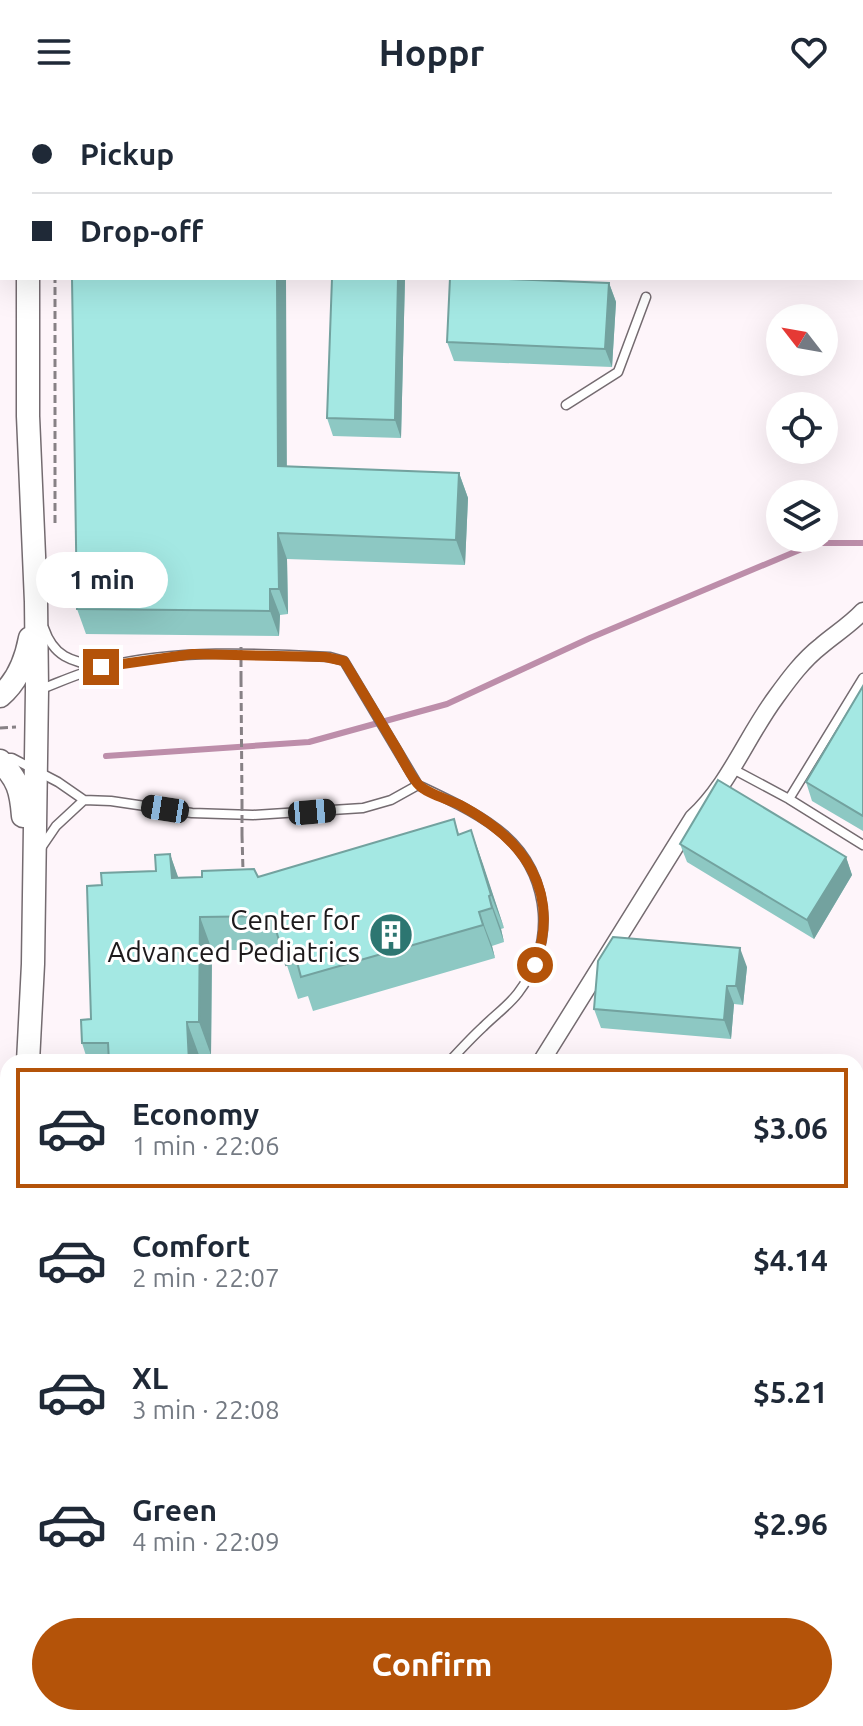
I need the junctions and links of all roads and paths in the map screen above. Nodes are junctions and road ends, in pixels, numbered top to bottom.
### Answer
1 (28, 280) edge
2 (646, 297) dead end
3 (566, 405) dead end
4 (36, 602) junction
5 (863, 611) edge
6 (241, 647) dead end
7 (101, 667) junction
8 (863, 678) edge
9 (37, 690) junction
10 (0, 699) edge
11 (22, 727) dead end
12 (0, 728) edge
13 (0, 759) edge
14 (731, 767) junction
15 (35, 770) junction
16 (418, 785) junction
17 (789, 799) junction
18 (84, 800) junction
19 (863, 845) edge
20 (34, 859) junction
21 (243, 876) edge
22 (33, 964) junction
23 (28, 1054) edge
24 (457, 1054) edge
25 (547, 1054) edge

1 - 4 main road
2 - 3 lane
4 - 7 lane
4 - 9 main road
4 - 10 main road
5 - 14 street
6 - 21 path, bridge
7 - 9 lane
7 - 16 lane
8 - 17 lane
9 - 10 main road
9 - 15 main road
11 - 12 path
13 - 15 lane
13 - 22 main road
14 - 17 lane
14 - 25 street
15 - 18 lane
15 - 20 main road
16 - 18 lane
16 - 24 lane
17 - 19 lane
18 - 20 lane
20 - 22 main road
22 - 23 main road

